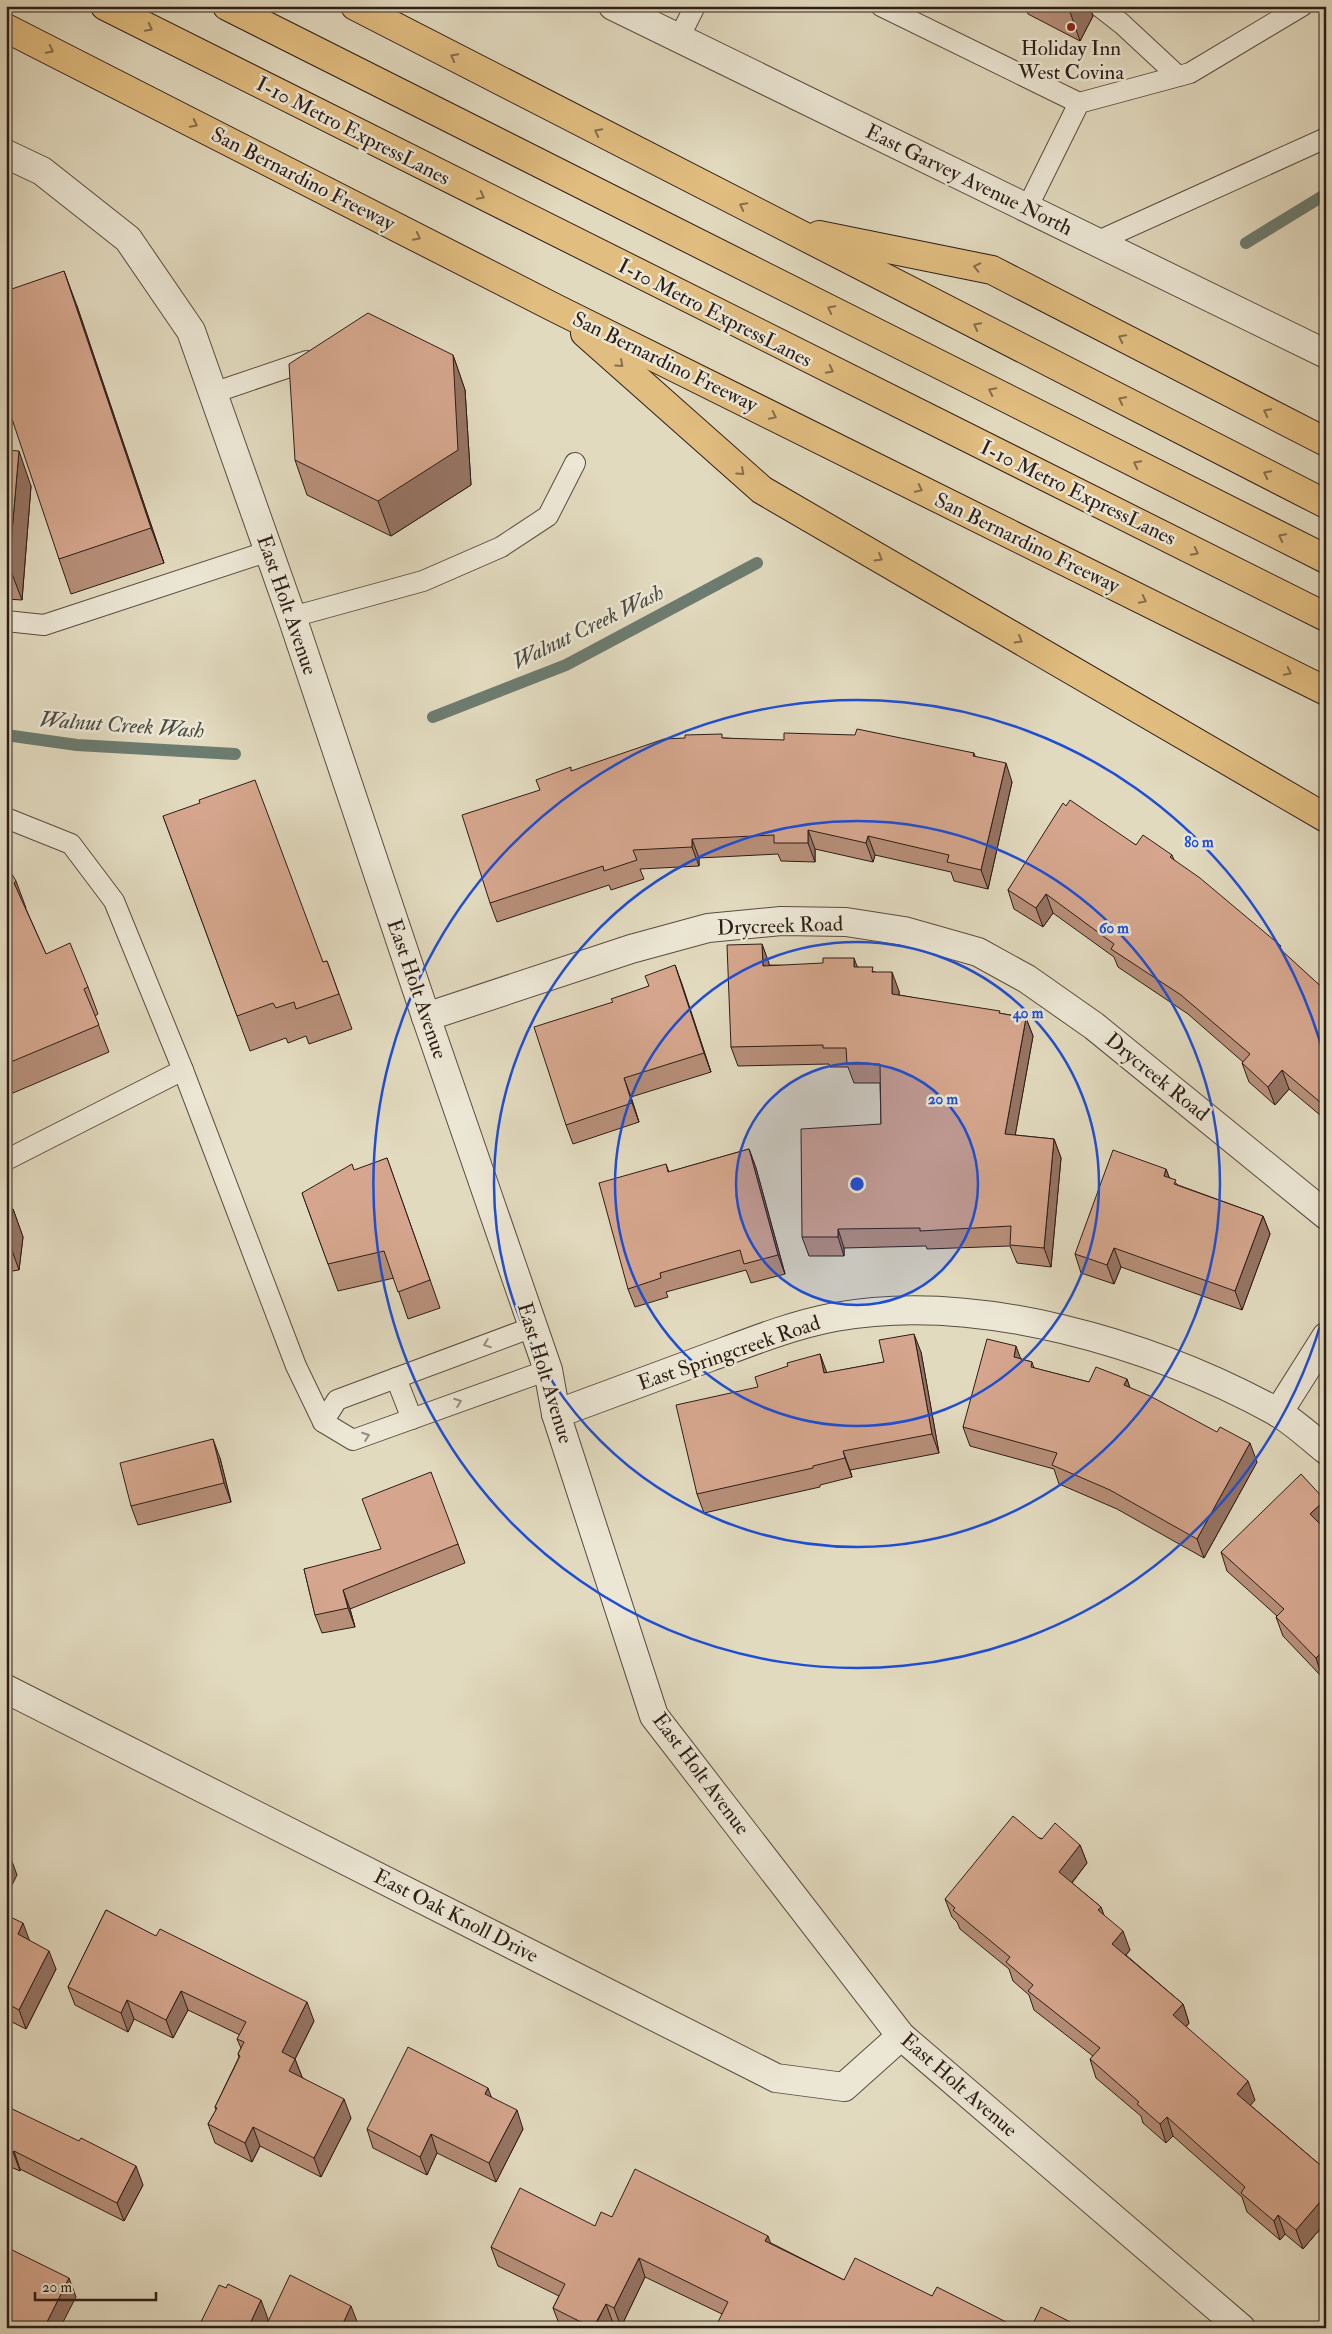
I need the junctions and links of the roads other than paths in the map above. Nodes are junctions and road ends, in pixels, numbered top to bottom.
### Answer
1 (105, 6) edge
2 (227, 6) edge
3 (355, 6) edge
4 (613, 6) edge
5 (695, 6) edge
6 (881, 6) edge
7 (1100, 6) edge
8 (1302, 6) edge
9 (6, 28) edge
10 (679, 38) junction
11 (1178, 76) junction
12 (1079, 103) junction
13 (1326, 138) edge
14 (6, 154) edge
15 (1027, 208) junction
16 (786, 228) junction
17 (1096, 242) junction
18 (557, 309) junction
19 (1326, 354) edge
20 (307, 362) edge
21 (213, 393) junction
22 (1326, 442) edge
23 (575, 463) dead end
24 (1326, 504) edge
25 (269, 551) junction
26 (1326, 559) edge
27 (292, 617) junction
28 (1326, 617) edge
29 (6, 621) edge
30 (1326, 691) edge
31 (6, 818) edge
32 (1326, 818) edge
33 (426, 1017) junction
34 (183, 1070) junction
35 (6, 1160) edge
36 (1326, 1215) edge
37 (533, 1327) junction
38 (1326, 1337) edge
39 (548, 1370) junction
40 (396, 1378) junction
41 (1278, 1413) junction
42 (556, 1414) junction
43 (412, 1419) junction
44 (322, 1422) junction
45 (1326, 1450) edge
46 (6, 1689) edge
47 (901, 2036) junction
48 (1241, 2328) edge

1 -> 28 highway, I-10 Metro ExpressLanes
26 -> 2 highway
16 -> 3 highway
4 - 10 street, East Garvey Avenue North
5 - 10 lane
6 - 12 lane
7 - 11 lane
8 - 11 lane
9 -> 18 highway, San Bernardino Freeway
10 - 15 street, East Garvey Avenue North
11 - 12 lane
12 - 15 lane
13 - 17 lane
14 - 21 street, East Holt Avenue
15 - 17 street, East Garvey Avenue North
22 -> 16 highway
24 -> 16 highway
17 - 19 street, East Garvey Avenue North
18 -> 30 highway, San Bernardino Freeway
18 -> 32 highway
20 - 21 lane
21 - 25 street, East Holt Avenue
23 - 27 lane
25 - 27 street, East Holt Avenue
25 - 29 lane
27 - 33 street, East Holt Avenue
31 - 34 lane
33 - 36 street, Drycreek Road
33 - 37 street, East Holt Avenue
34 - 35 lane
34 - 44 lane
37 - 39 street, East Holt Avenue
37 -> 40 lane
38 - 41 street
39 - 42 street, East Holt Avenue
43 -> 39 lane
40 - 43 lane
40 - 44 lane
41 - 42 street, East Springcreek Road
41 - 45 street, East Springcreek Road
42 - 47 street, East Holt Avenue
44 -> 43 lane
46 - 47 street, East Oak Knoll Drive
47 - 48 street, East Holt Avenue

